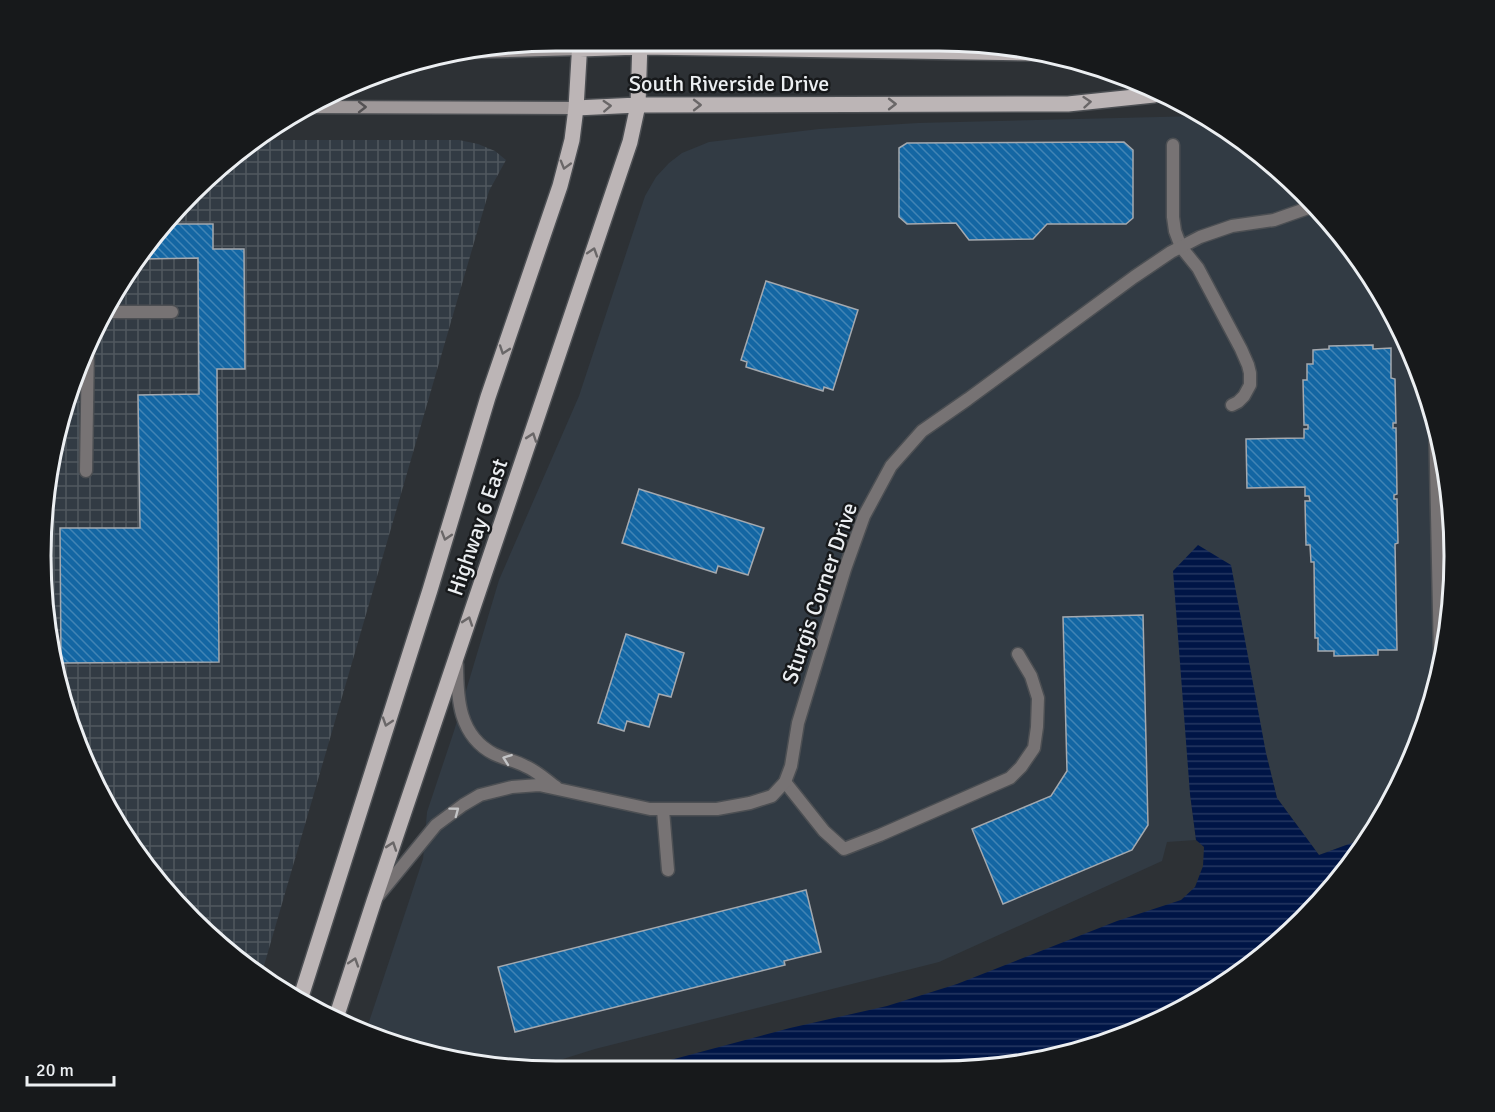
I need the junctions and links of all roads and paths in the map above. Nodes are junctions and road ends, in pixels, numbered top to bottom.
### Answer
1 (580, 51) edge
2 (640, 51) edge
3 (1147, 96) edge
4 (638, 105) junction
5 (325, 107) edge
6 (576, 108) junction
7 (1173, 145) dead end
8 (1306, 210) edge
9 (1181, 247) junction
10 (115, 312) edge
11 (172, 312) dead end
12 (88, 367) edge
13 (1232, 405) dead end
14 (1436, 468) edge
15 (86, 471) dead end
16 (1439, 626) edge
17 (458, 652) junction
18 (1018, 654) dead end
19 (785, 782) junction
20 (557, 788) junction
21 (663, 810) junction
22 (668, 870) dead end
23 (374, 901) junction
24 (302, 993) edge
25 (338, 1011) edge

1 - 6 main road, Highway 6 East
2 - 4 main road, Highway 6 East
4 -> 3 main road, South Riverside Drive
6 -> 4 main road, South Riverside Drive
17 -> 4 main road, Highway 6 East
5 -> 6 main road, South Riverside Drive
6 -> 24 main road, Highway 6 East
7 - 9 street
8 - 9 street, Sturgis Corner Drive
9 - 13 street
9 - 19 street, Sturgis Corner Drive
10 - 11 street
12 - 15 street
14 - 16 street
20 -> 17 street
23 -> 17 main road, Highway 6 East
18 - 19 street
19 - 21 street
20 - 21 street
23 -> 20 street
21 - 22 street
25 -> 23 main road, Highway 6 East

